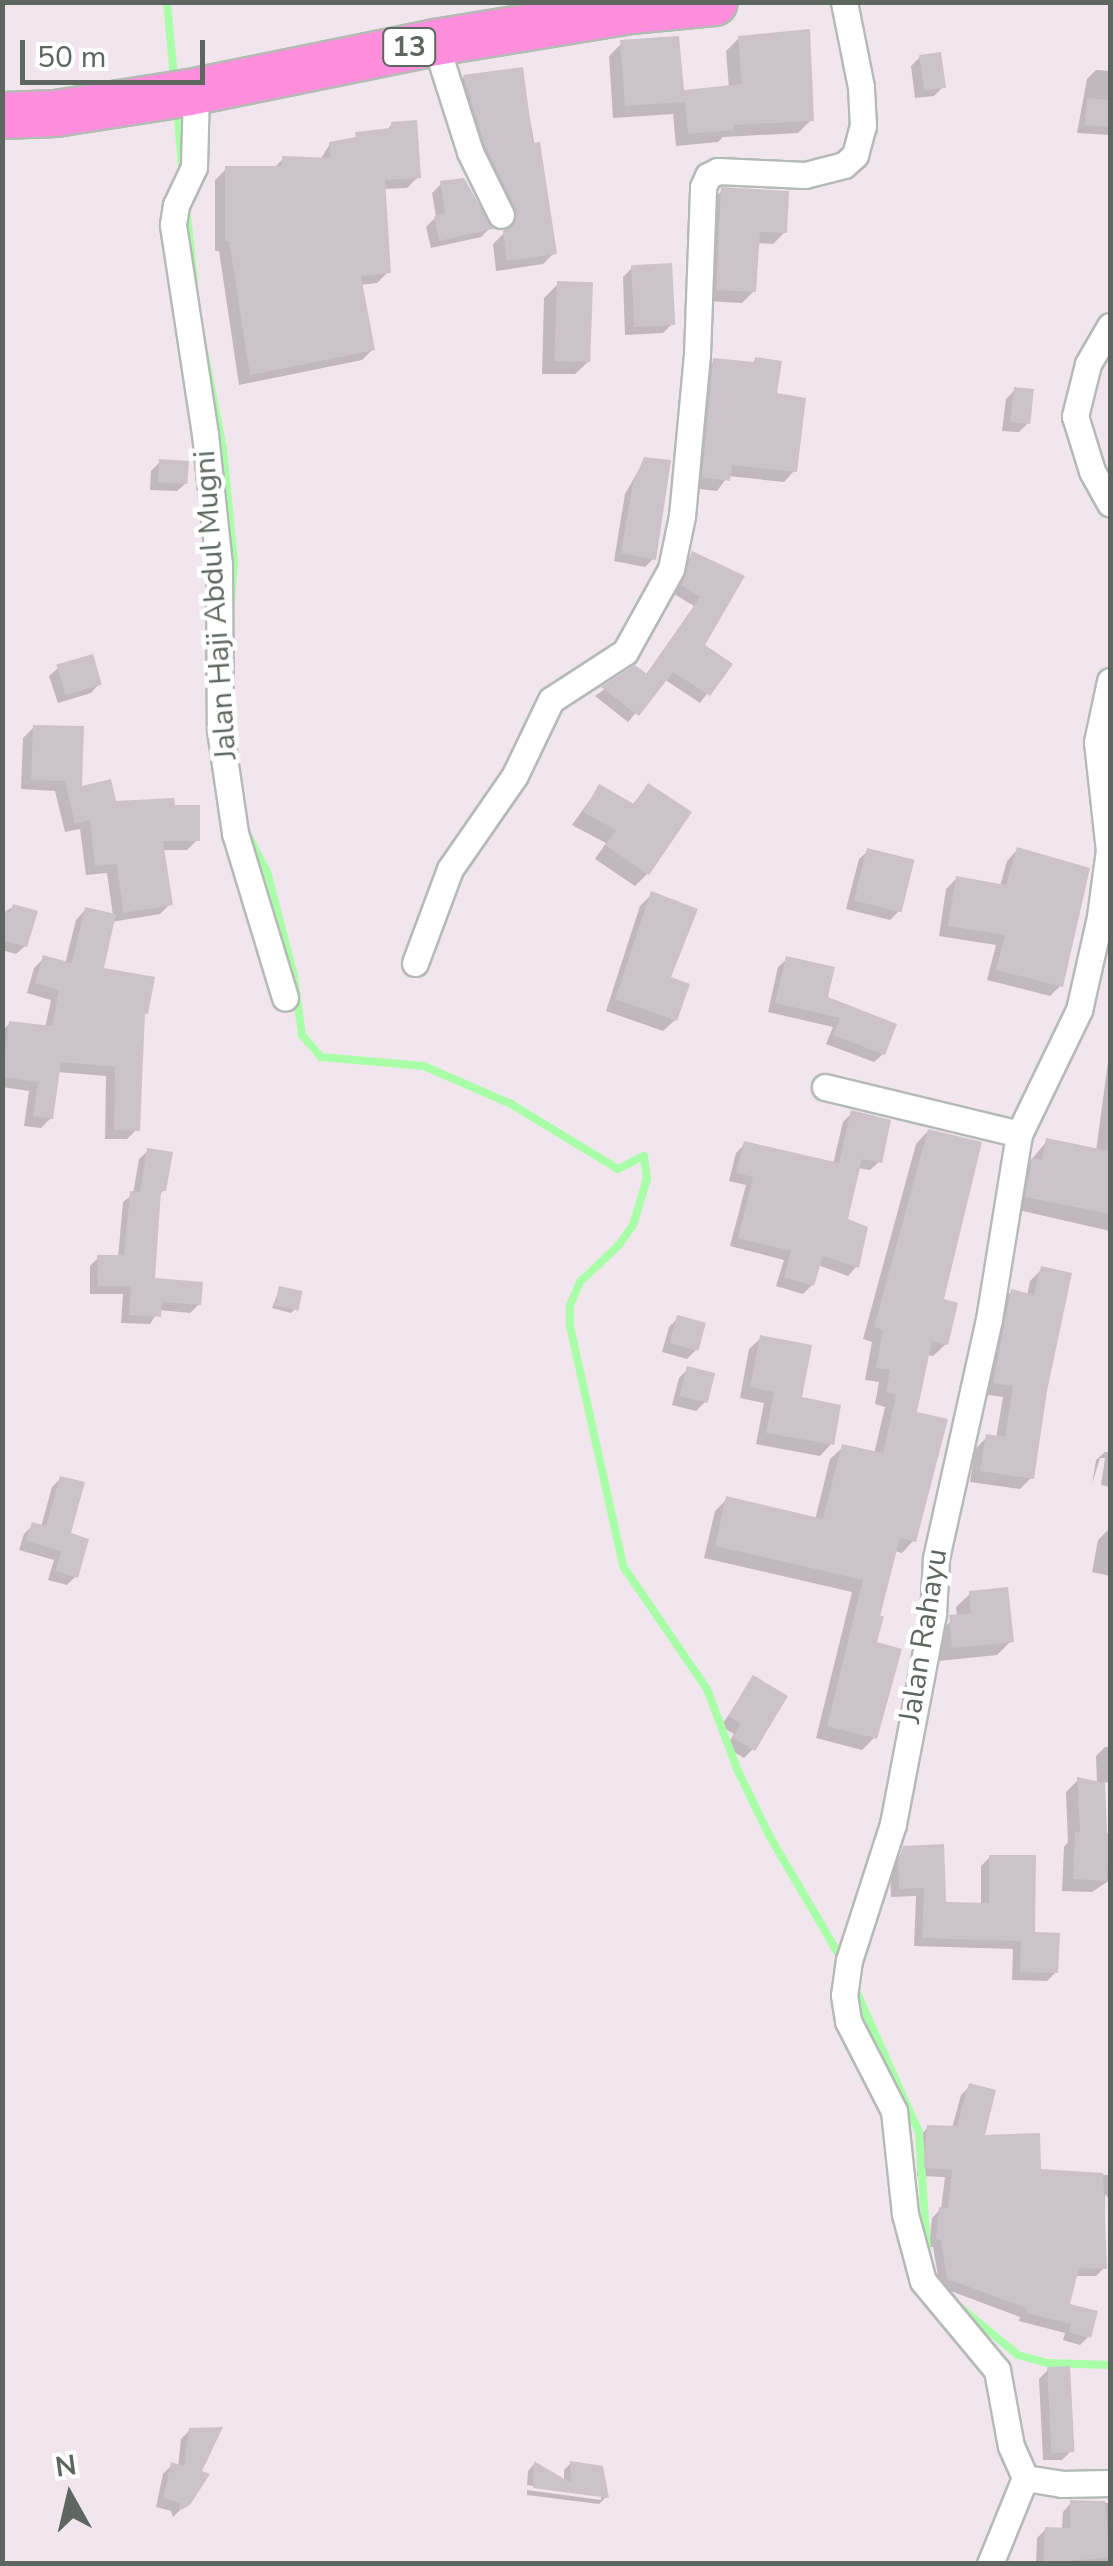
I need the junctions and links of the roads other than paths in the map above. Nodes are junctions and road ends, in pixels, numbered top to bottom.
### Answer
1 (714, 2) edge
2 (844, 2) edge
3 (630, 6) edge
4 (435, 42) junction
5 (181, 93) junction
6 (2, 115) edge
7 (501, 215) dead end
8 (1110, 326) edge
9 (1110, 503) edge
10 (1110, 681) edge
11 (415, 963) dead end
12 (285, 998) dead end
13 (824, 1086) dead end
14 (1019, 1134) junction
15 (1025, 2478) junction
16 (1110, 2483) edge
17 (990, 2564) edge

1 - 3 highway, 13
2 - 11 street
3 - 4 highway, 13
4 - 5 highway, 13
4 - 7 street
5 - 6 highway, 13
5 - 12 street, Jalan Haji Abdul Mugni
8 - 9 street
10 - 14 street, Jalan Rahayu
13 - 14 street
14 - 15 street, Jalan Rahayu
15 - 16 street
15 - 17 street

